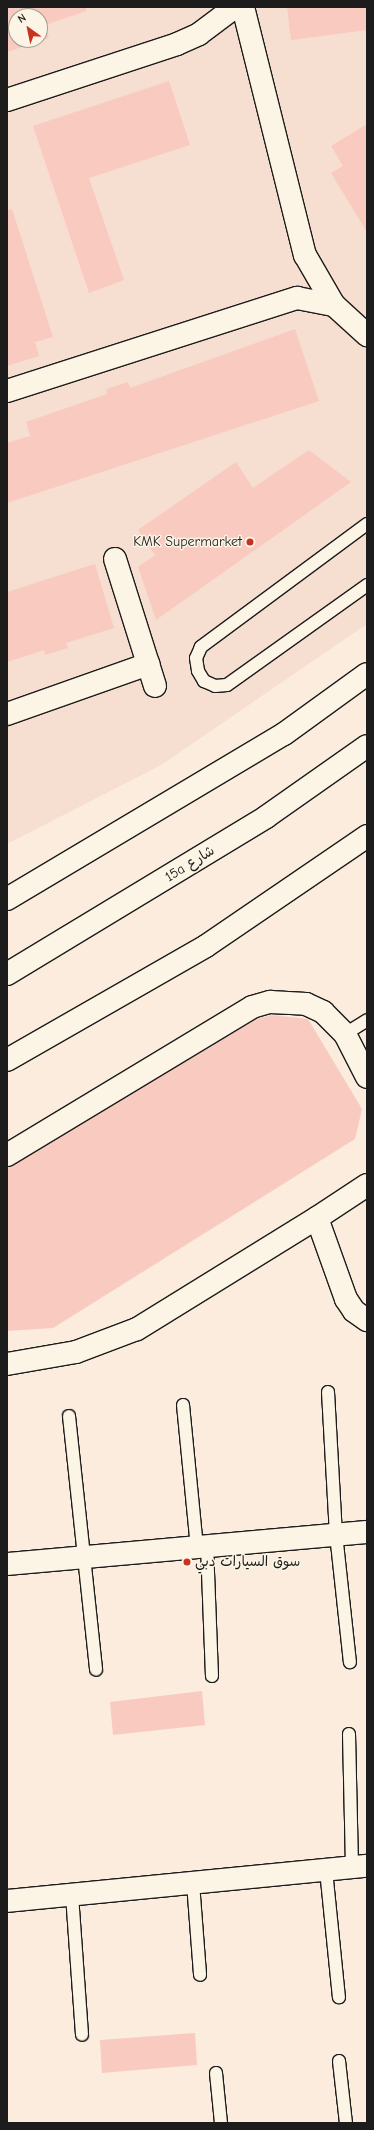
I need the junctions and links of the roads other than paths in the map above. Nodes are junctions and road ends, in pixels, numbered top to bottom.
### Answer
1 (235, 7) edge
2 (243, 7) edge
3 (7, 100) edge
4 (334, 305) junction
5 (367, 335) edge
6 (7, 391) edge
7 (367, 524) edge
8 (115, 559) dead end
9 (367, 585) edge
10 (148, 664) junction
11 (367, 674) edge
12 (155, 686) dead end
13 (7, 714) edge
14 (367, 746) edge
15 (367, 836) edge
16 (7, 900) edge
17 (7, 974) edge
18 (367, 1020) edge
19 (346, 1034) junction
20 (7, 1060) edge
21 (367, 1077) edge
22 (7, 1155) edge
23 (367, 1185) edge
24 (317, 1218) junction
25 (367, 1320) edge
26 (7, 1364) edge
27 (328, 1392) dead end
28 (183, 1405) dead end
29 (69, 1416) dead end
30 (367, 1532) edge
31 (336, 1534) junction
32 (202, 1547) junction
33 (84, 1557) junction
34 (7, 1564) edge
35 (350, 1662) dead end
36 (96, 1670) dead end
37 (212, 1676) dead end
38 (349, 1734) dead end
39 (359, 1867) edge
40 (326, 1870) junction
41 (193, 1883) junction
42 (72, 1895) junction
43 (7, 1901) edge
44 (200, 1975) dead end
45 (339, 1996) dead end
46 (82, 2035) dead end
47 (339, 2061) dead end
48 (216, 2073) dead end
49 (221, 2123) edge
50 (346, 2123) edge

1 - 3 street
2 - 4 street
4 - 5 street
4 - 6 street
7 - 9 lane
8 - 10 street
10 - 12 street
10 - 13 street
11 - 16 street
14 - 17 street, 15a شارع
15 - 20 street
18 - 19 lane
19 - 21 street
19 - 22 street
23 - 24 street
24 - 25 street
24 - 26 street
27 - 31 lane
28 - 32 lane
29 - 33 lane
30 - 31 street
31 - 32 street
31 - 35 lane
32 - 33 street
32 - 37 lane
33 - 34 street
33 - 36 lane
38 - 39 lane
39 - 40 street
40 - 41 street
40 - 45 lane
41 - 42 street
41 - 44 lane
42 - 43 street
42 - 46 lane
47 - 50 lane
48 - 49 lane

